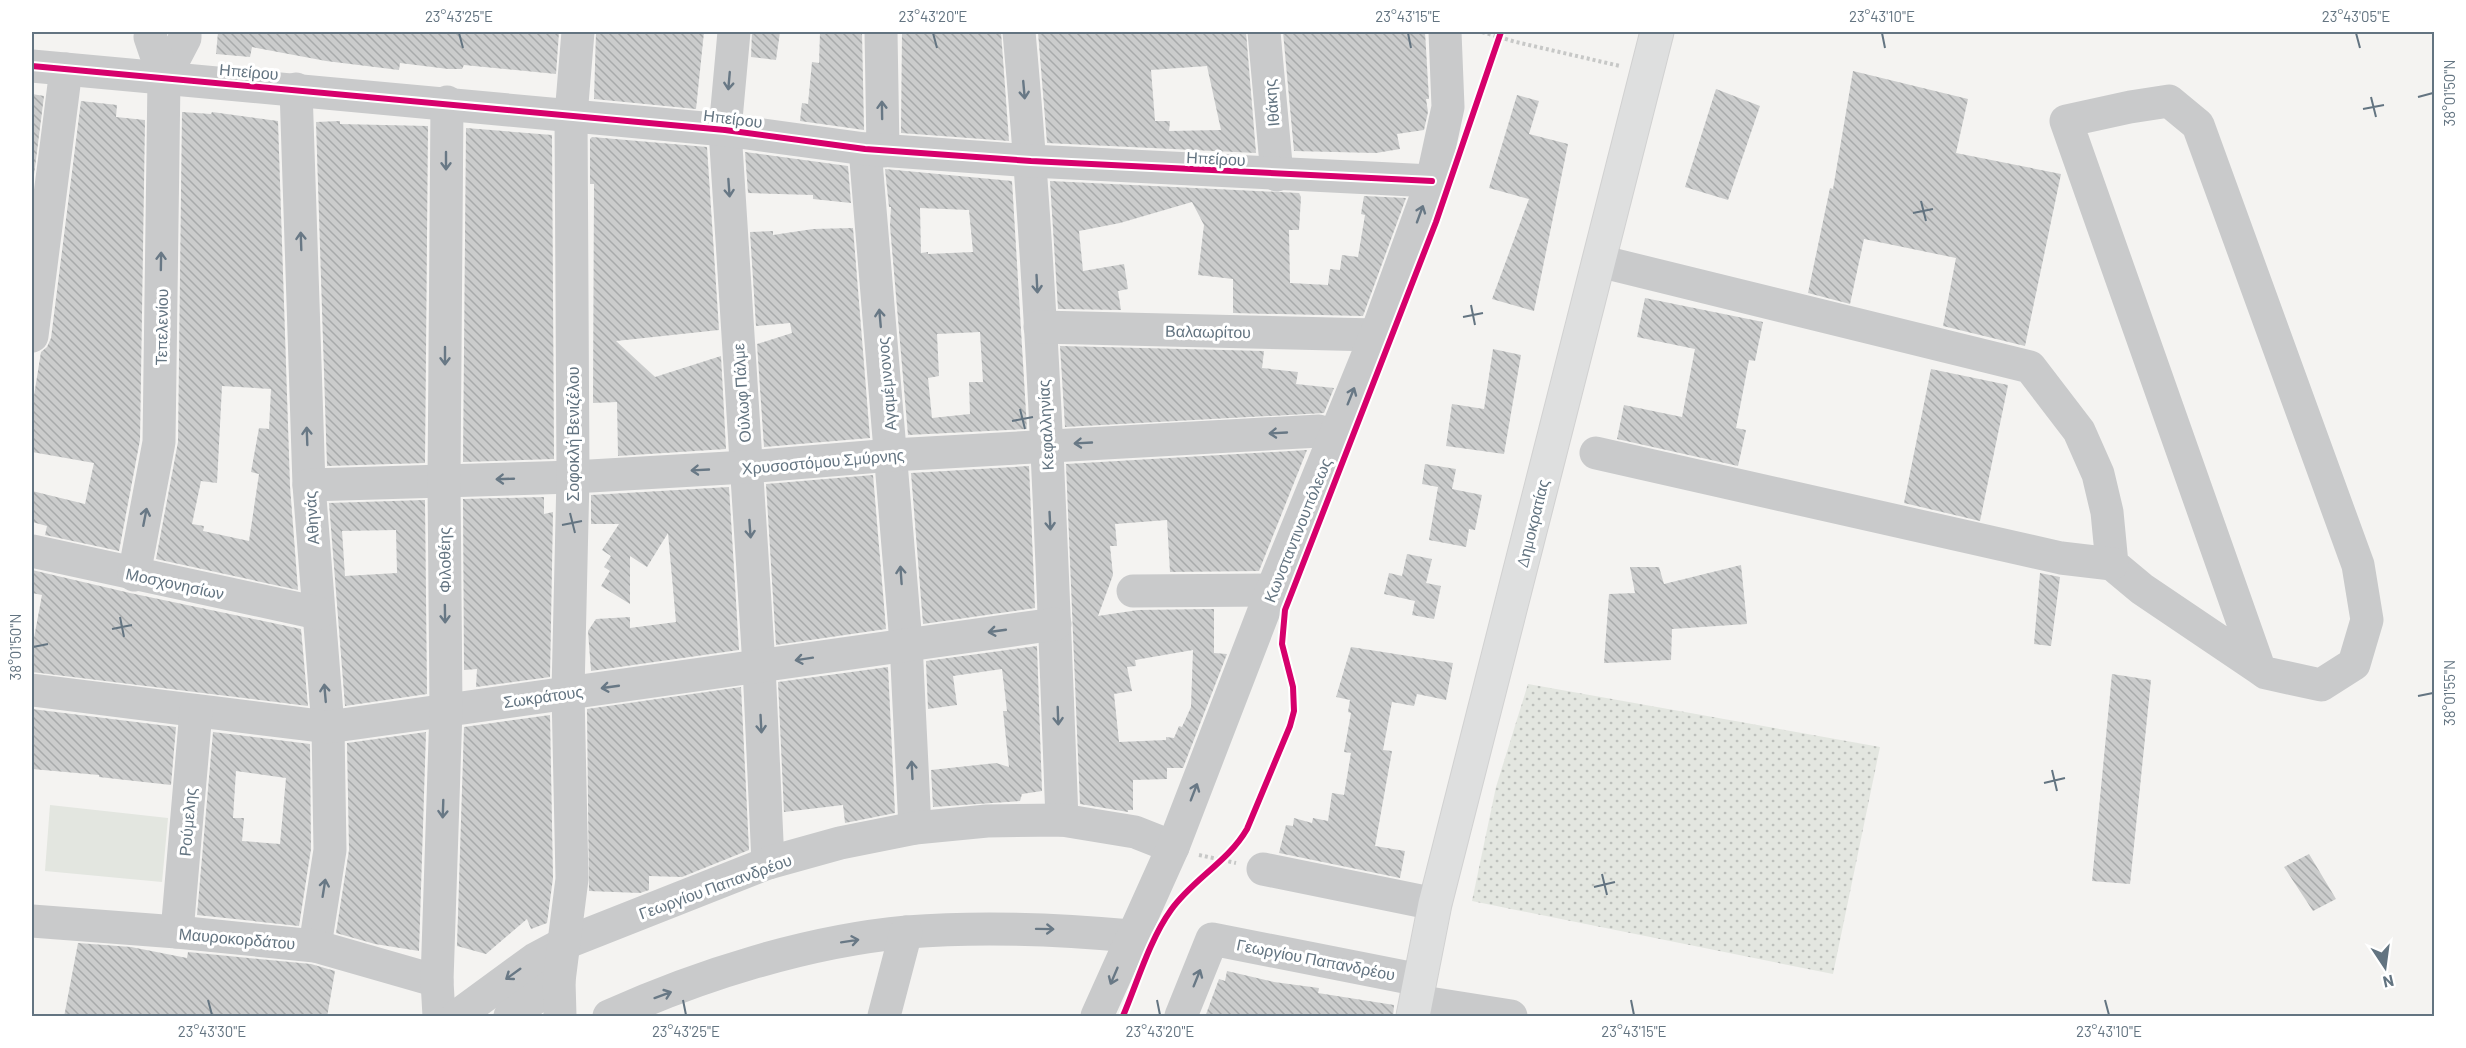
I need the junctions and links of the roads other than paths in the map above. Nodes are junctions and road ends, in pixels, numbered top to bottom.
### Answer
1 (151, 32) edge
2 (185, 32) edge
3 (578, 32) edge
4 (734, 32) edge
5 (881, 32) edge
6 (1019, 32) edge
7 (1264, 32) edge
8 (1445, 32) edge
9 (1657, 32) edge
10 (32, 66) edge
11 (66, 69) junction
12 (164, 78) junction
13 (296, 89) junction
14 (447, 102) junction
15 (571, 115) junction
16 (725, 130) junction
17 (865, 149) junction
18 (1031, 161) junction
19 (1277, 175) junction
20 (1432, 181) junction
21 (1599, 261) junction
22 (1040, 327) junction
23 (1376, 335) junction
24 (32, 336) edge
25 (1334, 438) junction
26 (1046, 445) junction
27 (1596, 453) dead end
28 (892, 454) junction
29 (746, 467) junction
30 (573, 477) junction
31 (444, 482) junction
32 (309, 485) junction
33 (32, 551) edge
34 (2112, 564) junction
35 (134, 575) junction
36 (1272, 590) junction
37 (1133, 591) dead end
38 (318, 613) junction
39 (1054, 624) junction
40 (906, 643) junction
41 (759, 666) junction
42 (2259, 668) junction
43 (32, 690) edge
44 (568, 692) junction
45 (446, 709) junction
46 (196, 711) junction
47 (328, 727) junction
48 (1062, 820) junction
49 (915, 828) junction
50 (1173, 847) junction
51 (768, 863) junction
52 (1263, 869) road end
53 (1435, 904) junction
54 (32, 921) edge
55 (177, 932) junction
56 (906, 932) junction
57 (1131, 936) junction
58 (563, 944) junction
59 (315, 945) junction
60 (437, 981) junction
61 (559, 981) junction
62 (1416, 999) edge
63 (439, 1017) edge
64 (457, 1017) edge
65 (510, 1017) edge
66 (560, 1017) edge
67 (609, 1017) edge
68 (884, 1017) edge
69 (1097, 1017) edge
70 (1181, 1017) edge
71 (1510, 1017) edge

1 - 12 street
2 - 12 street
3 - 15 street, Σοφοκλή Βενιζέλου
4 -> 16 street, Ούλωφ Πάλμε
17 -> 5 street
6 -> 18 street, Κεφαλληνίας
7 - 19 street, Ιθάκης
8 - 20 street, Κωνσταντινουπόλεως
9 - 21 main road, Δημοκρατίας
10 - 11 street, Ηπείρου
11 - 12 street, Ηπείρου
11 - 24 street
12 - 13 street, Ηπείρου
35 -> 12 street, Τεπελενίου
13 - 14 street, Ηπείρου
32 -> 13 street, Αθηνάς
14 - 15 street, Ηπείρου
14 -> 31 street, Φιλοθέης
15 - 16 street, Ηπείρου
15 - 30 street, Σοφοκλή Βενιζέλου
16 - 17 street, Ηπείρου
16 -> 29 street, Ούλωφ Πάλμε
17 - 18 street, Ηπείρου
28 -> 17 street, Αγαμέμνονος
18 - 19 street, Ηπείρου
18 -> 22 street, Κεφαλληνίας
19 - 20 street, Ηπείρου
23 -> 20 street, Κωνσταντινουπόλεως
21 - 34 street
21 - 53 main road, Δημοκρατίας
22 - 23 street, Βαλαωρίτου
22 - 26 street, Κεφαλληνίας
25 -> 23 street, Κωνσταντινουπόλεως
25 -> 26 street, Χρυσοστόμου Σμύρνης
25 - 36 street, Κωνσταντινουπόλεως
26 - 28 street, Χρυσοστόμου Σμύρνης
26 -> 39 street, Κεφαλληνίας
27 - 34 street
28 - 29 street, Χρυσοστόμου Σμύρνης
40 -> 28 street, Αγαμέμνονος
29 -> 30 street, Χρυσοστόμου Σμύρνης
29 -> 41 street, Ούλωφ Πάλμε
30 -> 31 street, Χρυσοστόμου Σμύρνης
30 - 44 street, Σοφοκλή Βενιζέλου
31 - 32 street, Χρυσοστόμου Σμύρνης
31 -> 45 street, Φιλοθέης
32 - 38 street, Αθηνάς
33 - 35 street, Μοσχονησίων
34 - 42 street
35 - 38 street, Μοσχονησίων
36 - 37 street
50 -> 36 street, Κωνσταντινουπόλεως
47 -> 38 street, Αθηνάς
39 -> 40 street, Σωκράτους
39 -> 48 street, Κεφαλληνίας
40 -> 41 street, Σωκράτους
49 -> 40 street, Αγαμέμνονος
41 -> 44 street, Σωκράτους
41 -> 51 street, Ούλωφ Πάλμε
42 - 42 street
43 - 46 street, Σωκράτους
44 - 45 street, Σωκράτους
44 - 58 street, Σοφοκλή Βενιζέλου
45 - 47 street, Σωκράτους
45 -> 60 street, Φιλοθέης
46 - 47 street, Σωκράτους
46 - 55 street, Ρούμελης
59 -> 47 street, Αθηνάς
48 - 49 street, Γεωργίου Παπανδρέου
48 - 50 street, Γεωργίου Παπανδρέου
49 - 51 street, Γεωργίου Παπανδρέου
50 - 57 street, Κωνσταντινουπόλεως
51 - 58 street, Γεωργίου Παπανδρέου
52 - 53 street
53 - 62 main road, Δημοκρατίας
54 - 55 street, Μαυροκορδάτου
55 - 59 street, Μαυροκορδάτου
56 -> 57 street
67 -> 56 street
56 - 68 street
57 -> 69 street, Κωνσταντινουπόλεως
58 - 61 street, Σοφοκλή Βενιζέλου
58 -> 64 street, Γεωργίου Παπανδρέου
59 - 60 street, Μαυροκορδάτου
60 - 63 street, Φιλοθέης
61 - 65 street
61 - 66 street
70 -> 62 street, Γεωργίου Παπανδρέου
62 - 71 street, Γεωργίου Παπανδρέου

